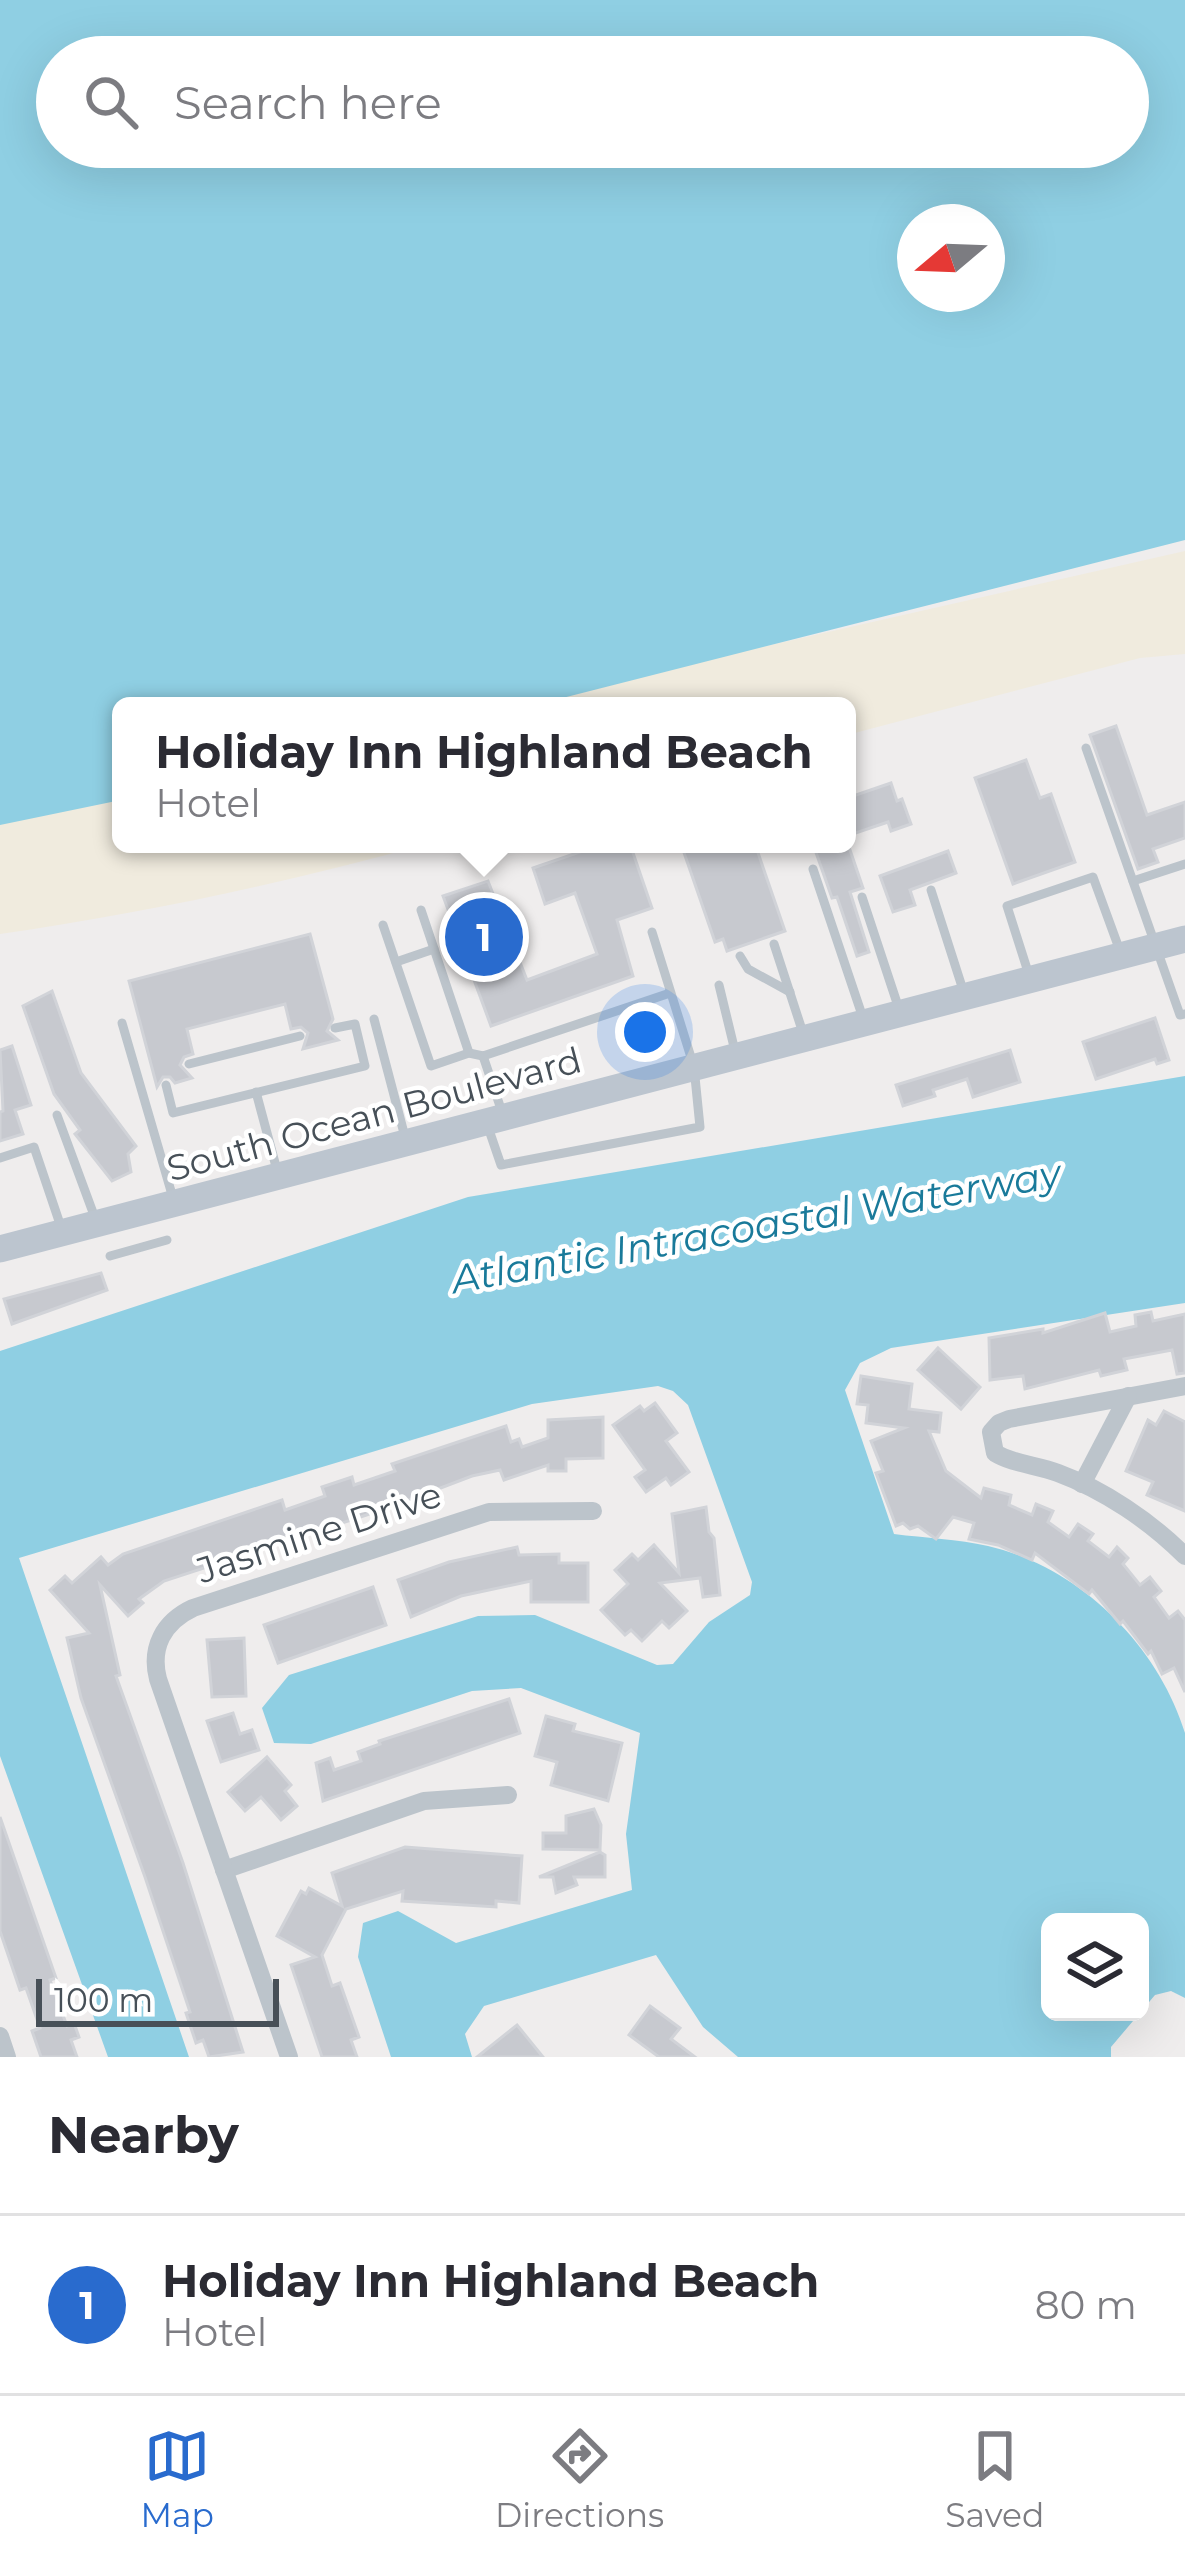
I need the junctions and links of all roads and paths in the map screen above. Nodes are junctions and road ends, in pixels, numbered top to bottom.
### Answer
1 (1086, 748) dead end
2 (1185, 864) edge
3 (813, 869) dead end
4 (1133, 880) junction
5 (931, 890) dead end
6 (862, 897) dead end
7 (421, 910) dead end
8 (383, 925) dead end
9 (652, 932) dead end
10 (1185, 939) edge
11 (774, 944) dead end
12 (1157, 946) junction
13 (434, 949) junction
14 (740, 956) dead end
15 (1122, 956) junction
16 (396, 962) junction
17 (1031, 980) junction
18 (719, 985) dead end
19 (790, 992) junction
20 (670, 993) junction
21 (965, 996) junction
22 (900, 1013) junction
23 (1185, 1014) edge
24 (374, 1019) dead end
25 (122, 1023) dead end
26 (864, 1023) junction
27 (335, 1028) dead end
28 (300, 1036) dead end
29 (804, 1039) junction
30 (469, 1053) junction
31 (483, 1056) junction
32 (737, 1056) junction
33 (189, 1064) dead end
34 (694, 1067) junction
35 (166, 1085) dead end
36 (256, 1092) junction
37 (57, 1115) dead end
38 (495, 1119) junction
39 (407, 1142) junction
40 (0, 1158) edge
41 (279, 1176) junction
42 (175, 1203) junction
43 (97, 1223) junction
44 (63, 1232) junction
45 (134, 1233) junction
46 (167, 1240) dead end
47 (0, 1249) edge
48 (110, 1256) dead end
49 (1185, 1386) edge
50 (1129, 1396) junction
51 (1082, 1484) junction
52 (593, 1511) dead end
53 (1185, 1556) edge
54 (508, 1795) dead end
55 (224, 1870) junction
56 (0, 2036) edge
57 (7, 2057) edge
58 (289, 2057) edge

1 - 4 lane
2 - 4 lane
3 - 26 lane
4 - 12 lane
5 - 21 lane
6 - 22 lane
7 - 13 lane
8 - 16 lane
9 - 20 lane
10 - 12 main road, South Ocean Boulevard
11 - 19 lane
12 - 15 main road, South Ocean Boulevard
12 - 23 lane
13 - 16 lane
13 - 30 lane
14 - 19 lane
15 - 17 main road, South Ocean Boulevard
15 - 17 lane
16 - 30 lane
17 - 21 main road, South Ocean Boulevard
18 - 32 lane
19 - 29 lane
20 - 31 lane
20 - 34 lane
21 - 22 main road, South Ocean Boulevard
22 - 26 main road, South Ocean Boulevard
24 - 39 lane
25 - 42 lane
26 - 29 main road, South Ocean Boulevard
27 - 36 lane
28 - 33 lane
29 - 32 main road, South Ocean Boulevard
30 - 31 lane
31 - 38 lane
32 - 34 main road, South Ocean Boulevard
34 - 38 main road, South Ocean Boulevard
34 - 38 lane
35 - 36 lane
36 - 41 lane
37 - 43 lane
38 - 39 main road, South Ocean Boulevard
39 - 41 main road, South Ocean Boulevard
40 - 44 lane
41 - 42 main road, South Ocean Boulevard
42 - 45 main road, South Ocean Boulevard
43 - 44 main road, South Ocean Boulevard
43 - 45 main road, South Ocean Boulevard
44 - 47 main road, South Ocean Boulevard
45 - 46 lane
45 - 48 lane
49 - 50 street
50 - 51 street
50 - 51 street
51 - 53 street
52 - 55 street, Jasmine Drive
54 - 55 street
55 - 58 street, Jasmine Drive
56 - 57 street

